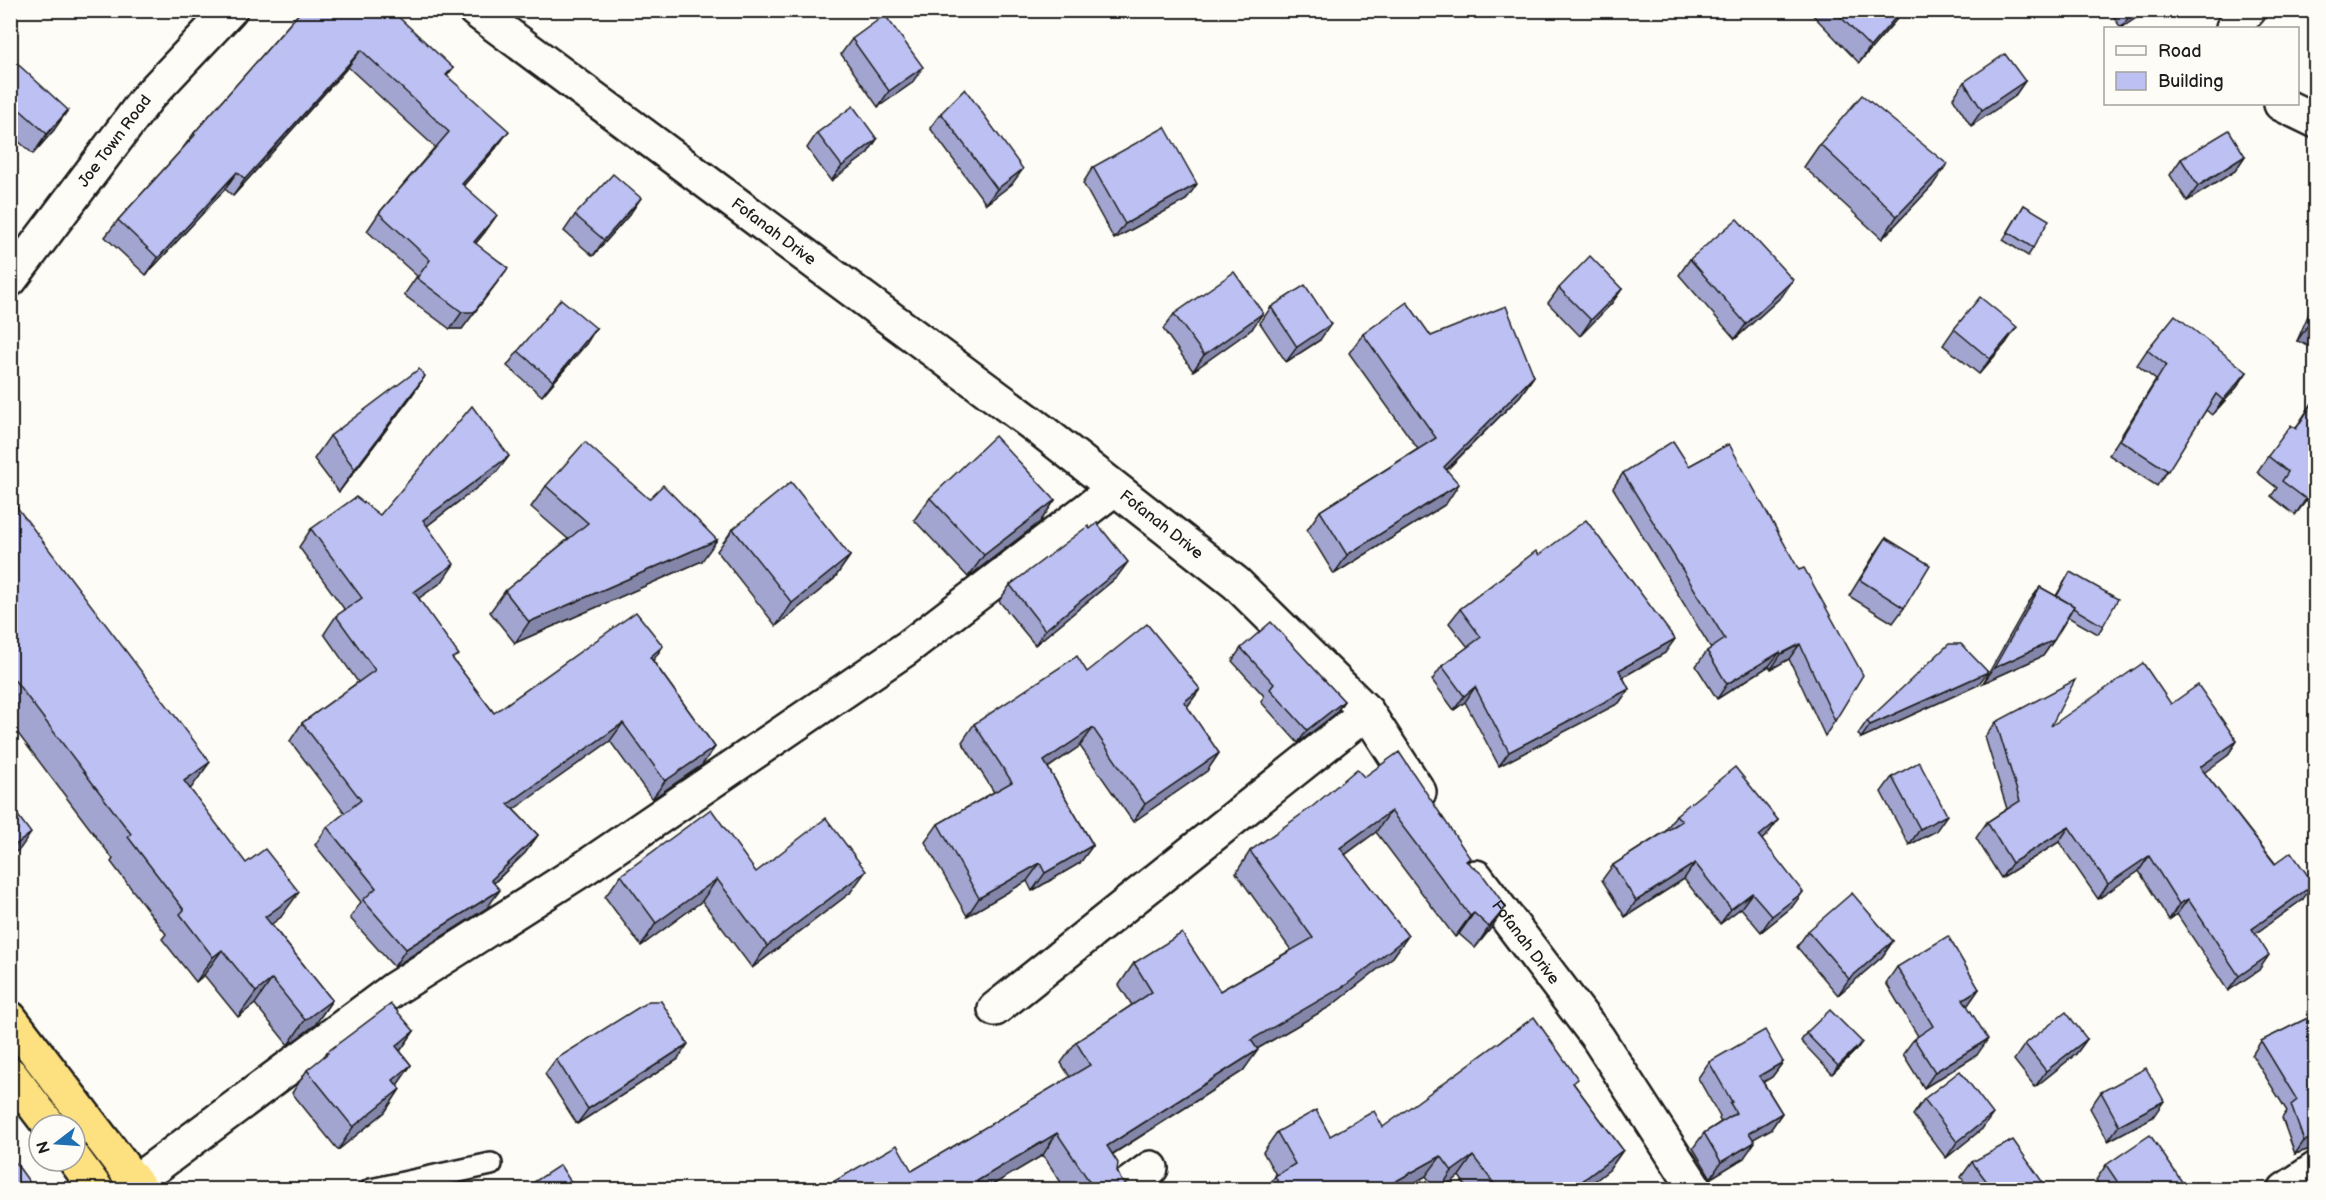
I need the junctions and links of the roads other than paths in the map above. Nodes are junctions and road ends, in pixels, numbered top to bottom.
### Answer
1 (230, 10) edge
2 (475, 10) edge
3 (2249, 10) edge
4 (2234, 27) edge
5 (2283, 105) edge
6 (2316, 121) edge
7 (10, 280) edge
8 (1114, 489) junction
9 (1367, 712) junction
10 (1437, 818) edge
11 (1462, 856) edge
12 (995, 1009) dead end
13 (10, 1018) edge
14 (10, 1074) edge
15 (40, 1113) edge
16 (491, 1164) dead end
17 (1151, 1168) dead end
18 (2316, 1169) edge
19 (85, 1173) edge
20 (138, 1186) edge
21 (97, 1190) edge
22 (371, 1190) edge
23 (1120, 1190) edge
24 (1696, 1190) edge
25 (2285, 1190) edge

1 - 7 street, Joe Town Road
2 - 8 street, Fofanah Drive
3 - 4 street
5 - 6 street
8 - 9 street, Fofanah Drive
8 - 20 street
9 - 10 street, Fofanah Drive
9 - 12 street
11 - 24 street, Fofanah Drive
13 - 20 highway
14 - 15 highway
16 - 22 lane
17 - 23 street
18 - 25 street
19 - 21 highway

